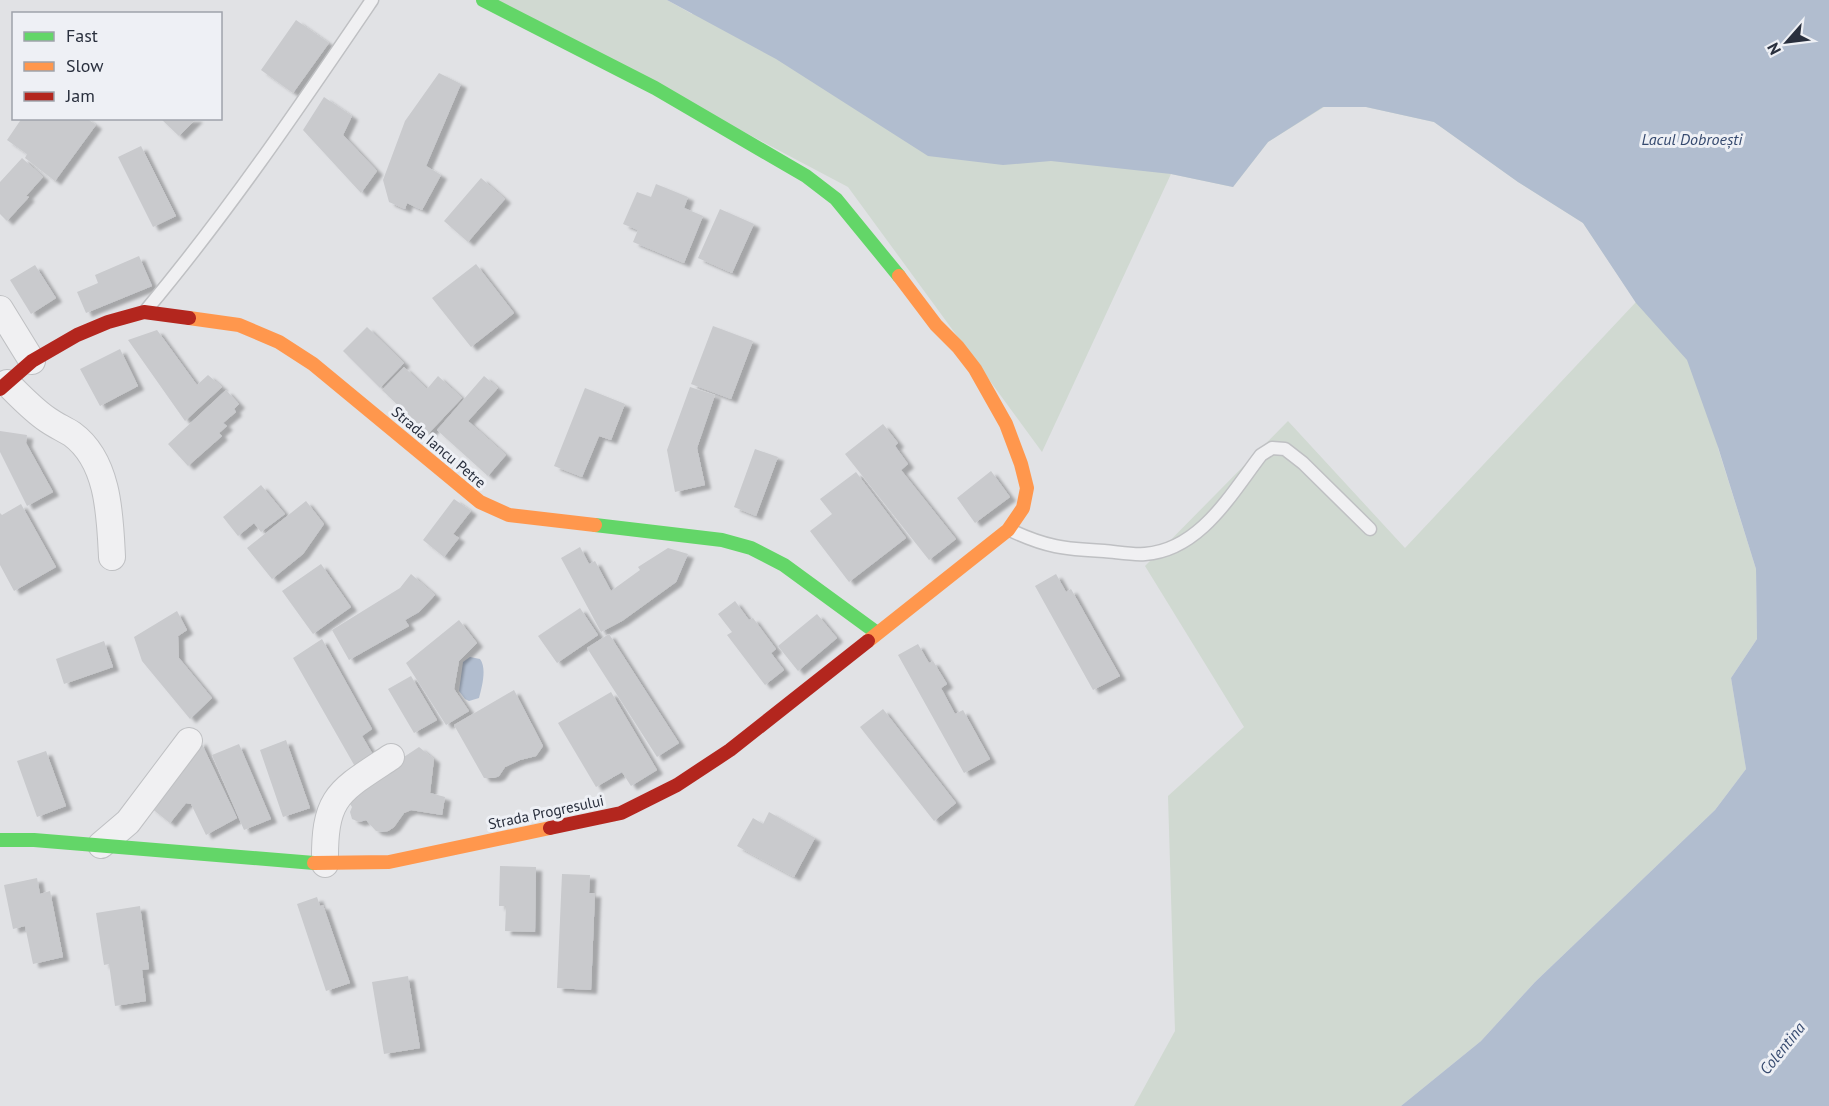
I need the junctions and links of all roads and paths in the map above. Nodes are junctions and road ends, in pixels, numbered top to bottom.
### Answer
1 (372, 0) edge
2 (483, 0) edge
3 (0, 309) edge
4 (144, 312) junction
5 (32, 362) junction
6 (3, 386) edge
7 (1370, 529) dead end
8 (1008, 530) junction
9 (112, 557) dead end
10 (877, 633) junction
11 (189, 741) dead end
12 (391, 757) dead end
13 (0, 840) edge
14 (101, 845) junction
15 (325, 864) junction

1 - 4 lane
2 - 8 street
3 - 5 street
4 - 5 street, Strada Iancu Petre
4 - 10 street, Strada Iancu Petre
5 - 6 street, Strada Iancu Petre
6 - 9 street
7 - 8 lane
8 - 10 street, Strada Progresului
10 - 15 street, Strada Progresului
11 - 14 street
12 - 15 street
13 - 14 street, Strada Progresului
14 - 15 street, Strada Progresului

